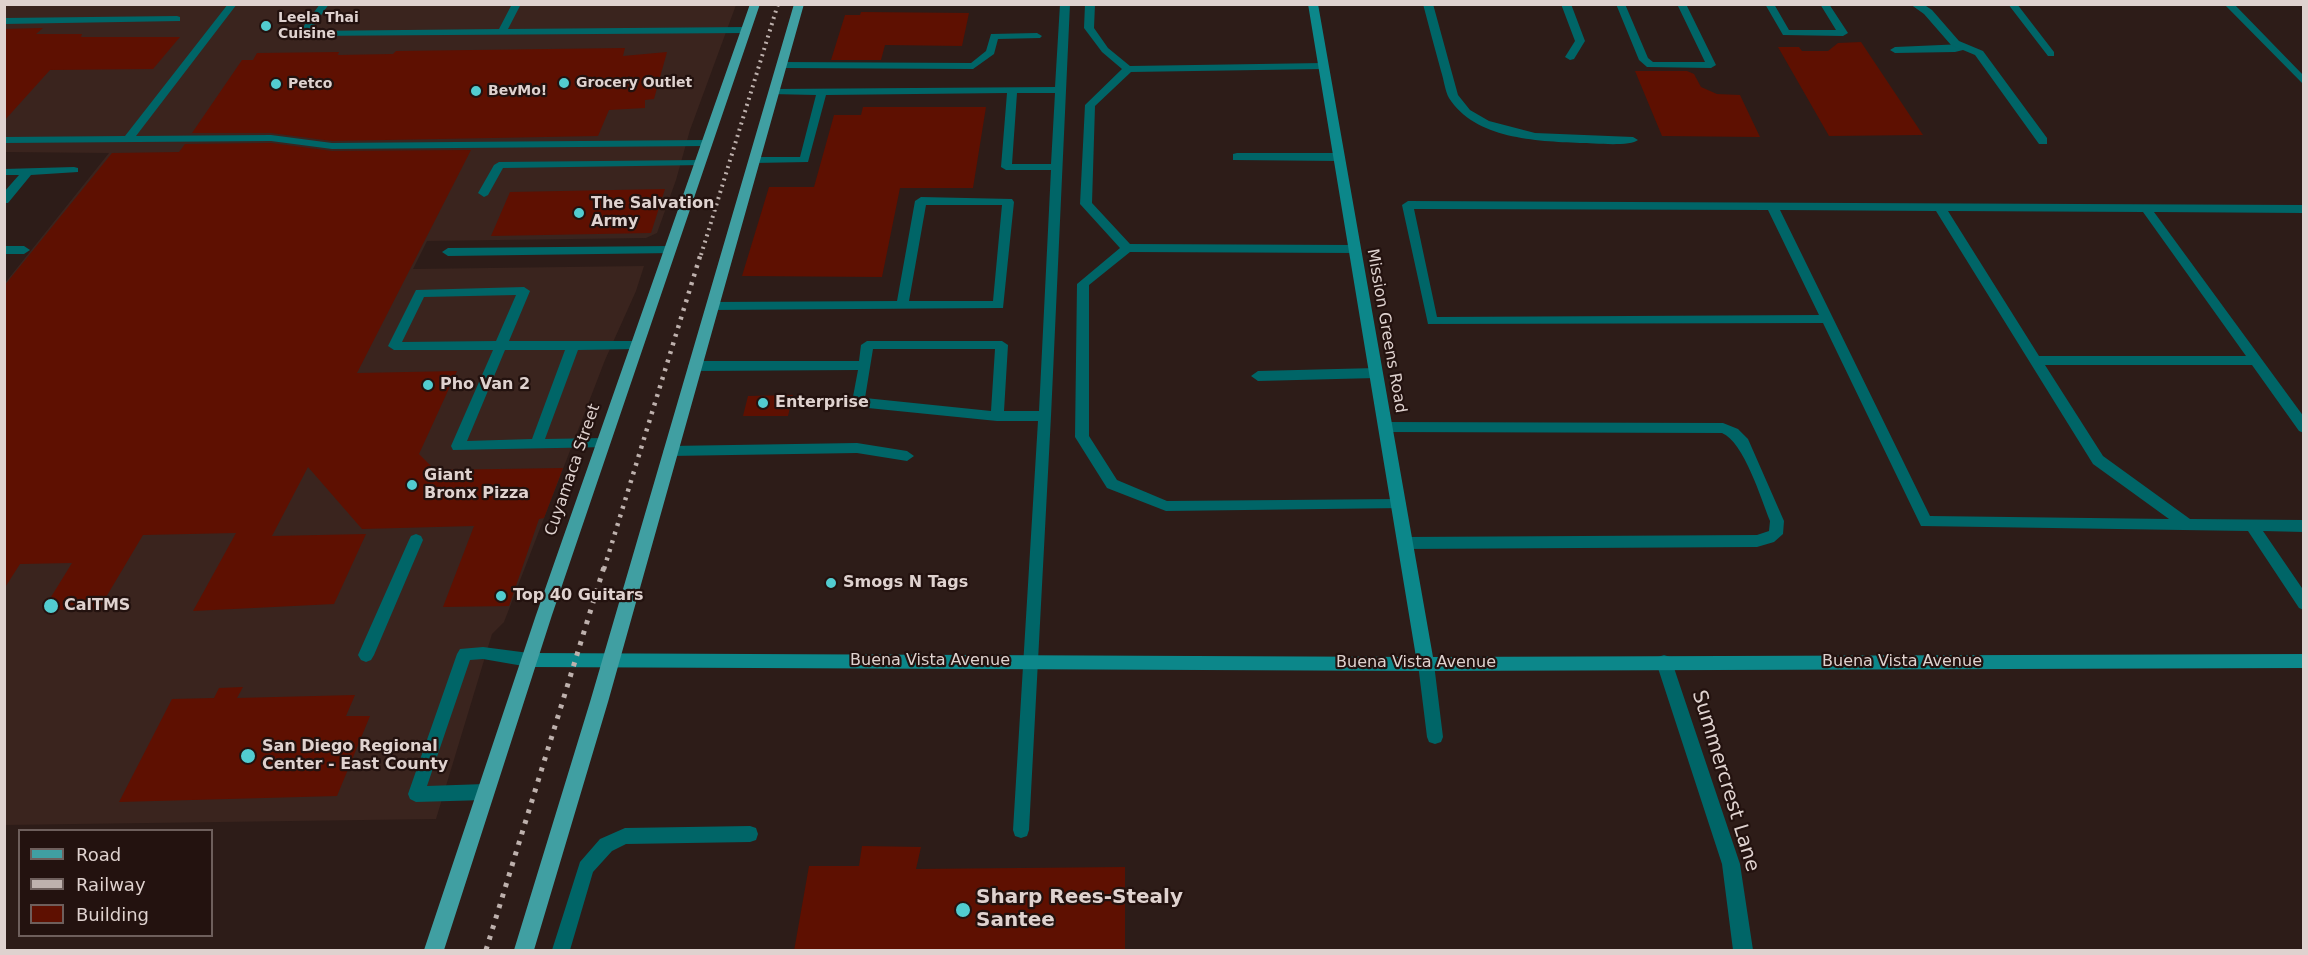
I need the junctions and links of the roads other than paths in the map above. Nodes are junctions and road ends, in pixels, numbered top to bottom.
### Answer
1 (233, 4) edge
2 (325, 4) edge
3 (517, 4) edge
4 (755, 4) edge
5 (799, 4) edge
6 (1065, 4) edge
7 (1090, 4) edge
8 (1313, 4) edge
9 (1428, 4) edge
10 (1566, 4) edge
11 (1620, 4) edge
12 (1681, 4) edge
13 (1769, 4) edge
14 (1824, 4) edge
15 (1915, 4) edge
16 (2012, 4) edge
17 (2228, 4) edge
18 (177, 19) dead end
19 (4, 21) edge
20 (746, 30) junction
21 (502, 32) junction
22 (1037, 36) dead end
23 (1964, 47) junction
24 (1895, 50) dead end
25 (2051, 54) dead end
26 (1570, 57) dead end
27 (782, 65) junction
28 (1323, 66) junction
29 (1128, 69) junction
30 (2304, 82) edge
31 (1060, 90) junction
32 (1012, 91) junction
33 (774, 92) junction
34 (822, 92) junction
35 (128, 139) junction
36 (4, 140) edge
37 (1633, 140) dead end
38 (2043, 141) dead end
39 (707, 143) junction
40 (1237, 157) dead end
41 (1339, 157) junction
42 (754, 160) junction
43 (700, 164) junction
44 (1057, 167) junction
45 (74, 170) dead end
46 (4, 172) edge
47 (27, 172) junction
48 (484, 193) dead end
49 (4, 200) edge
50 (1772, 206) junction
51 (1940, 206) junction
52 (2145, 207) junction
53 (2304, 209) edge
54 (1126, 248) junction
55 (1355, 249) junction
56 (4, 250) edge
57 (24, 250) dead end
58 (670, 250) junction
59 (448, 252) dead end
60 (902, 305) junction
61 (712, 306) junction
62 (1827, 319) junction
63 (501, 345) junction
64 (573, 345) junction
65 (637, 345) junction
66 (2037, 360) junction
67 (2255, 361) junction
68 (864, 365) junction
69 (694, 366) junction
70 (1376, 373) junction
71 (1258, 376) dead end
72 (997, 416) junction
73 (1045, 416) junction
74 (1385, 428) junction
75 (2304, 428) edge
76 (603, 443) junction
77 (537, 444) junction
78 (670, 451) junction
79 (907, 456) dead end
80 (1398, 504) junction
81 (2188, 525) junction
82 (2304, 526) edge
83 (2253, 527) junction
84 (416, 540) dead end
85 (1405, 543) junction
86 (2304, 604) edge
87 (366, 655) dead end
88 (609, 659) junction
89 (529, 660) junction
90 (2304, 661) edge
91 (1031, 662) junction
92 (1664, 662) junction
93 (1426, 664) junction
94 (1435, 737) dead end
95 (485, 792) junction
96 (1021, 830) dead end
97 (750, 834) dead end
98 (434, 951) edge
99 (524, 951) edge
100 (561, 951) edge
101 (1743, 951) edge

1 - 35 lane
2 - 21 lane
3 - 21 lane
4 - 20 main road, Cuyamaca Street
5 - 27 main road
6 - 31 lane
7 - 29 lane
8 - 28 street, Mission Greens Road
9 - 37 lane
10 - 26 street
11 - 12 lane
13 - 14 lane
15 - 23 street
16 - 25 lane
17 - 30 lane
18 - 19 lane
20 - 21 lane
20 - 39 main road, Cuyamaca Street
22 - 27 lane
23 - 24 lane
23 - 38 street
27 - 33 main road
28 - 29 lane
28 - 41 street, Mission Greens Road
29 - 54 lane
31 - 32 lane
31 - 44 lane
32 - 34 lane
32 - 44 lane
33 - 34 lane
33 - 42 main road
34 - 42 lane
35 - 36 lane
35 - 39 lane
39 - 43 main road, Cuyamaca Street
40 - 41 street
41 - 55 street, Mission Greens Road
42 - 61 main road
43 - 48 lane
43 - 58 main road, Cuyamaca Street
44 - 73 lane
45 - 47 lane
46 - 47 lane
47 - 49 lane
50 - 51 lane
50 - 62 lane
50 - 62 lane
51 - 52 lane
51 - 66 lane
52 - 53 lane
52 - 67 lane
54 - 55 lane
54 - 80 lane
55 - 70 street, Mission Greens Road
56 - 57 street
58 - 59 lane
58 - 65 main road, Cuyamaca Street
60 - 60 lane
60 - 61 lane
61 - 69 main road
62 - 81 lane
63 - 63 lane
63 - 64 lane
63 - 77 lane
64 - 65 lane
64 - 77 lane
65 - 76 main road, Cuyamaca Street
66 - 67 lane
66 - 81 lane
67 - 75 lane
68 - 69 lane
68 - 72 lane
68 - 72 lane
69 - 78 main road
70 - 71 street
70 - 74 street, Mission Greens Road
72 - 73 lane
73 - 91 lane
74 - 80 street, Mission Greens Road
74 - 85 lane
76 - 77 lane
76 - 89 main road, Cuyamaca Street
78 - 79 lane
78 - 88 main road
80 - 85 street, Mission Greens Road
81 - 83 lane
82 - 83 lane
83 - 86 lane
84 - 87 lane
85 - 93 street, Mission Greens Road
88 - 89 street, Buena Vista Avenue
88 - 91 street, Buena Vista Avenue
88 - 99 main road
89 - 95 main road, Cuyamaca Street
89 - 95 lane
90 - 92 street, Buena Vista Avenue
91 - 93 street, Buena Vista Avenue
91 - 96 lane
92 - 93 street, Buena Vista Avenue
92 - 101 street, Summercrest Lane
93 - 94 lane
95 - 98 main road, Cuyamaca Street
97 - 100 lane

